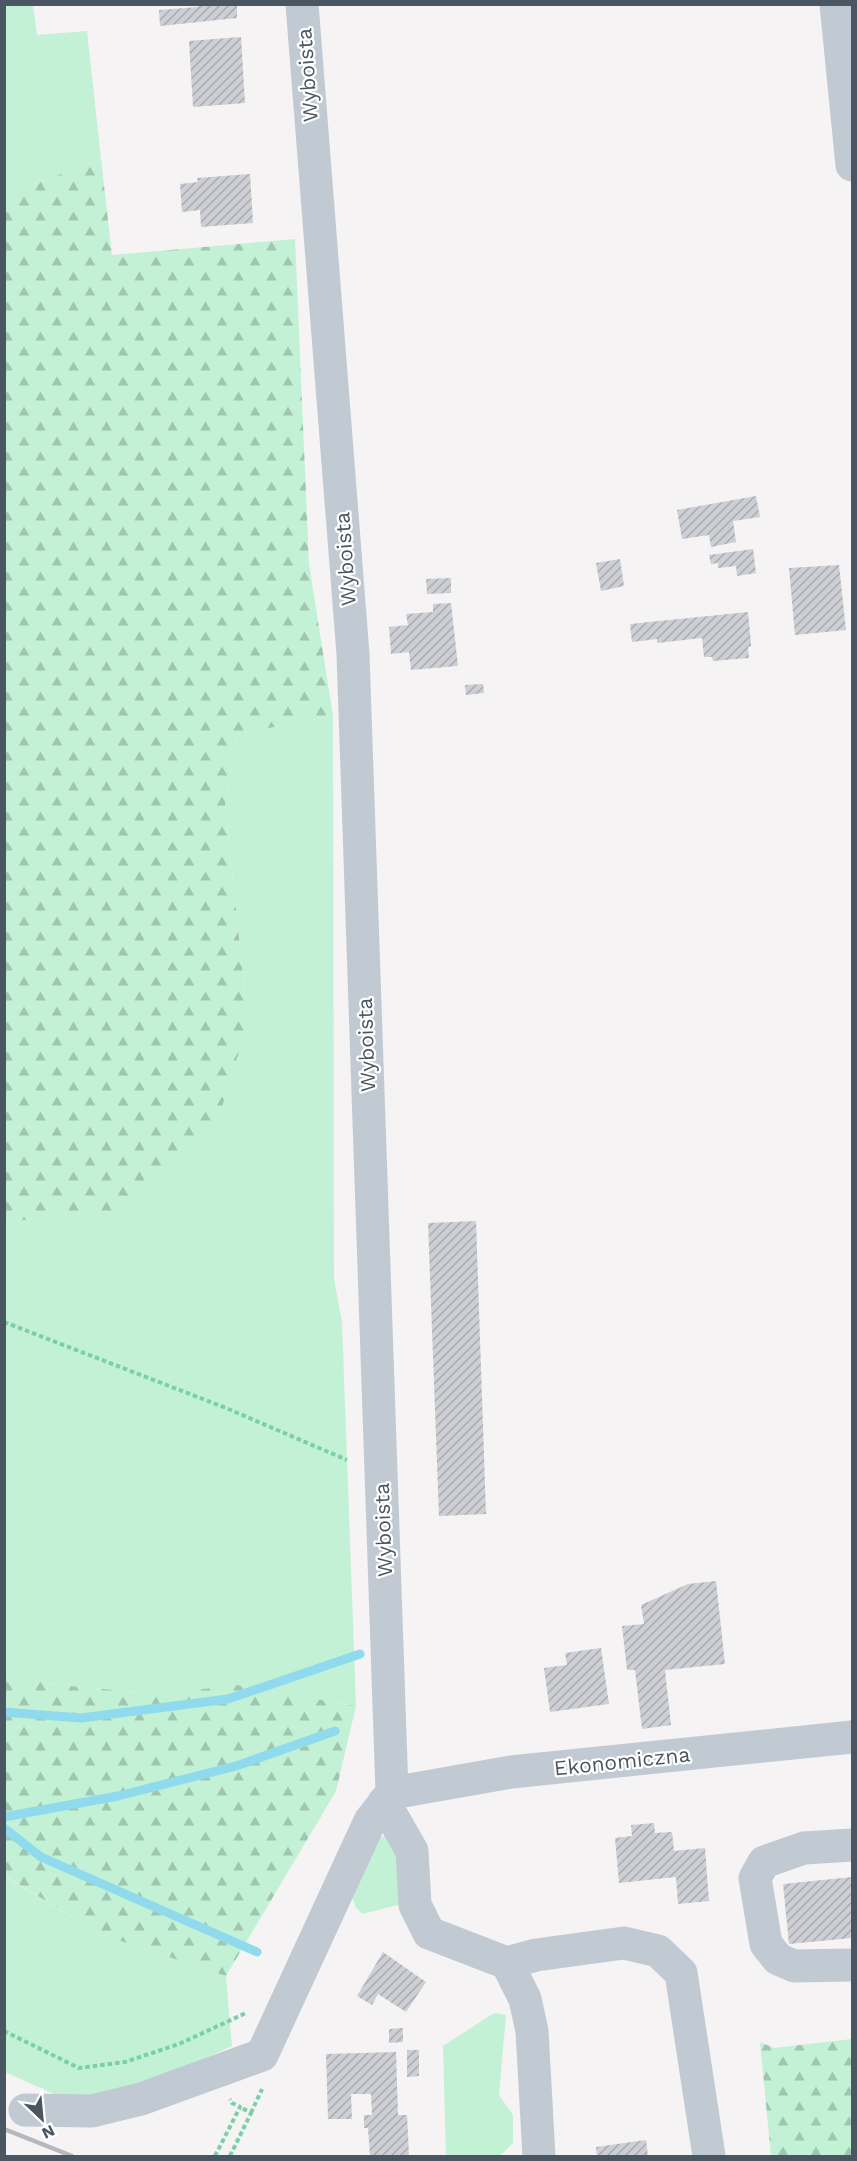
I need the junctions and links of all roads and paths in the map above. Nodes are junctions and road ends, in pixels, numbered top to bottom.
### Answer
1 (302, 4) edge
2 (836, 4) edge
3 (852, 165) edge
4 (4, 1322) edge
5 (381, 1465) junction
6 (852, 1737) edge
7 (388, 1798) junction
8 (852, 1845) edge
9 (507, 1963) junction
10 (852, 1965) edge
11 (289, 1997) junction
12 (4, 2031) edge
13 (240, 2107) dead end
14 (25, 2110) dead end
15 (236, 2114) dead end
16 (215, 2157) edge
17 (230, 2157) edge
18 (539, 2157) edge
19 (709, 2157) edge

1 - 5 street, Wyboista
2 - 3 street
4 - 5 path
5 - 7 street, Wyboista
6 - 7 street, Ekonomiczna
7 - 9 street
7 - 11 street
8 - 10 street
9 - 18 street
9 - 19 street
11 - 12 path
11 - 14 street
13 - 17 path
15 - 16 path

